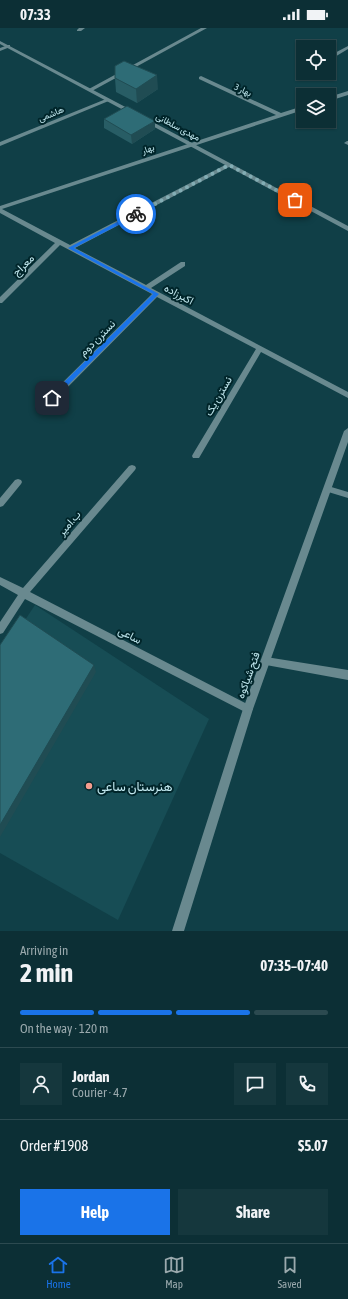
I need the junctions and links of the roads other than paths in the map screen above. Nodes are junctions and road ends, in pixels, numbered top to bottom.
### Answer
1 (205, 28) edge
2 (0, 42) edge
3 (8, 46) junction
4 (348, 48) edge
5 (0, 50) edge
6 (336, 54) edge
7 (200, 78) dead end
8 (90, 90) junction
9 (348, 93) edge
10 (336, 97) edge
11 (108, 100) junction
12 (296, 110) edge
13 (136, 115) edge
14 (280, 115) junction
15 (142, 118) edge
16 (0, 144) edge
17 (190, 144) junction
18 (229, 165) junction
19 (0, 210) edge
20 (348, 229) edge
21 (59, 243) junction
22 (70, 248) junction
23 (183, 264) dead end
24 (146, 288) junction
25 (156, 294) junction
26 (0, 301) edge
27 (260, 348) junction
28 (348, 395) edge
29 (52, 398) dead end
30 (348, 431) edge
31 (196, 456) dead end
32 (132, 468) dead end
33 (18, 482) dead end
34 (328, 488) junction
35 (348, 495) edge
36 (0, 504) edge
37 (0, 581) edge
38 (24, 593) junction
39 (0, 630) edge
40 (266, 661) junction
41 (348, 675) edge
42 (248, 709) junction
43 (178, 931) edge

1 - 8 street
2 - 3 street
3 - 5 street
3 - 8 street
4 - 6 street
7 - 14 street, بهار 3
8 - 11 street
9 - 10 street
11 - 13 street
11 - 16 street, هاشمی
12 - 14 street, بهار
14 - 17 street, بهار
15 - 17 street, مهدی سلطانی
17 - 18 street, مهدی سلطانی
17 - 19 street, بهار
18 - 20 street, مهدی سلطانی
18 - 22 street
19 - 21 street, اکبرزاده
21 - 22 street, اکبرزاده
21 - 26 street, معراج
22 - 24 street, اکبرزاده
23 - 24 street
24 - 25 street, اکبرزاده
25 - 27 street, اکبرزاده
25 - 29 street, نسترن دوم
27 - 28 street, اکبرزاده
27 - 31 street, نسترن یک
30 - 34 street, فتح شیاکوه
32 - 38 street, ب.امیر
33 - 36 street
34 - 35 street
34 - 40 street, فتح شیاکوه
37 - 38 street, ساعی
38 - 39 street, ب.امیر
38 - 42 street, ساعی
40 - 41 street
40 - 42 street, فتح شیاکوه
42 - 43 street, فتح شیاکوه

